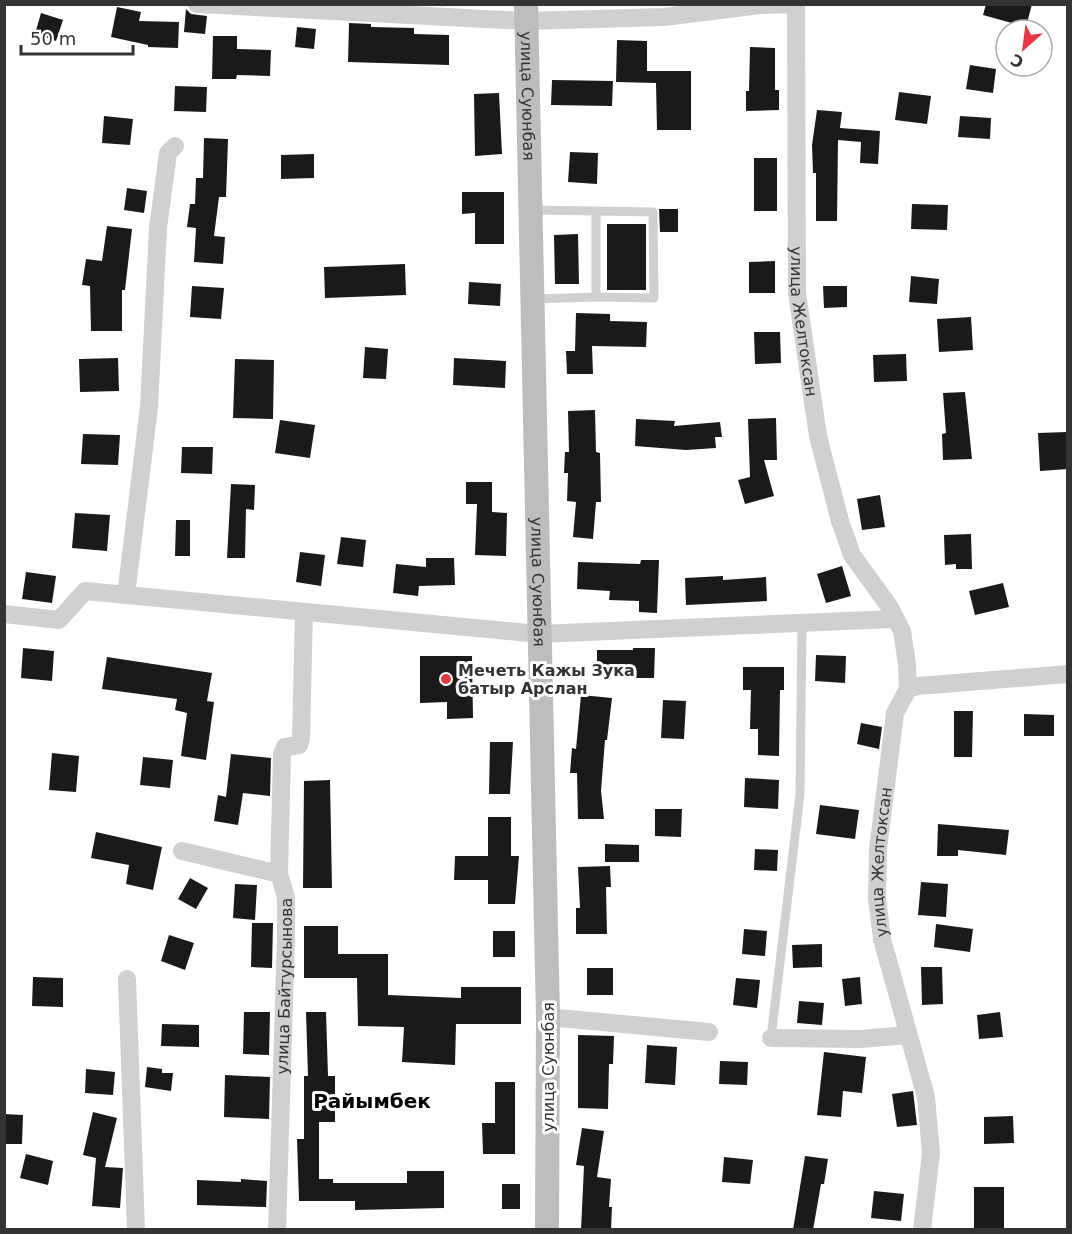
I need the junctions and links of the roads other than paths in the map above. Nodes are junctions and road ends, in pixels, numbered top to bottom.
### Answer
1 (197, 4) edge
2 (796, 4) edge
3 (526, 13) edge
4 (175, 146) dead end
5 (530, 210) junction
6 (596, 211) junction
7 (596, 297) junction
8 (532, 299) junction
9 (126, 595) junction
10 (304, 612) junction
11 (4, 614) edge
12 (895, 619) junction
13 (802, 624) junction
14 (539, 634) junction
15 (1068, 675) edge
16 (908, 689) junction
17 (182, 851) dead end
18 (279, 873) junction
19 (127, 979) dead end
20 (548, 1017) junction
21 (710, 1032) dead end
22 (908, 1035) junction
23 (771, 1038) joint
24 (136, 1230) edge
25 (277, 1230) edge
26 (547, 1230) edge
27 (922, 1230) edge

1 - 3 street
2 - 3 street
2 - 12 street, улица Желтоксан
3 - 5 main road, улица Суюнбая
4 - 9 street
5 - 6 lane
5 - 8 main road, улица Суюнбая
6 - 7 lane
6 - 7 lane
7 - 8 lane
8 - 14 main road, улица Суюнбая
9 - 10 street
9 - 11 street
10 - 14 street
10 - 18 street, улица Байтурсынова
12 - 13 street
12 - 16 street, улица Желтоксан
13 - 14 street
13 - 23 lane
14 - 20 main road, улица Суюнбая
15 - 16 street
16 - 22 street, улица Желтоксан
17 - 18 street
18 - 25 street, улица Байтурсынова
19 - 24 street
20 - 21 street
20 - 26 main road, улица Суюнбая
22 - 23 street
22 - 27 street, улица Желтоксан

